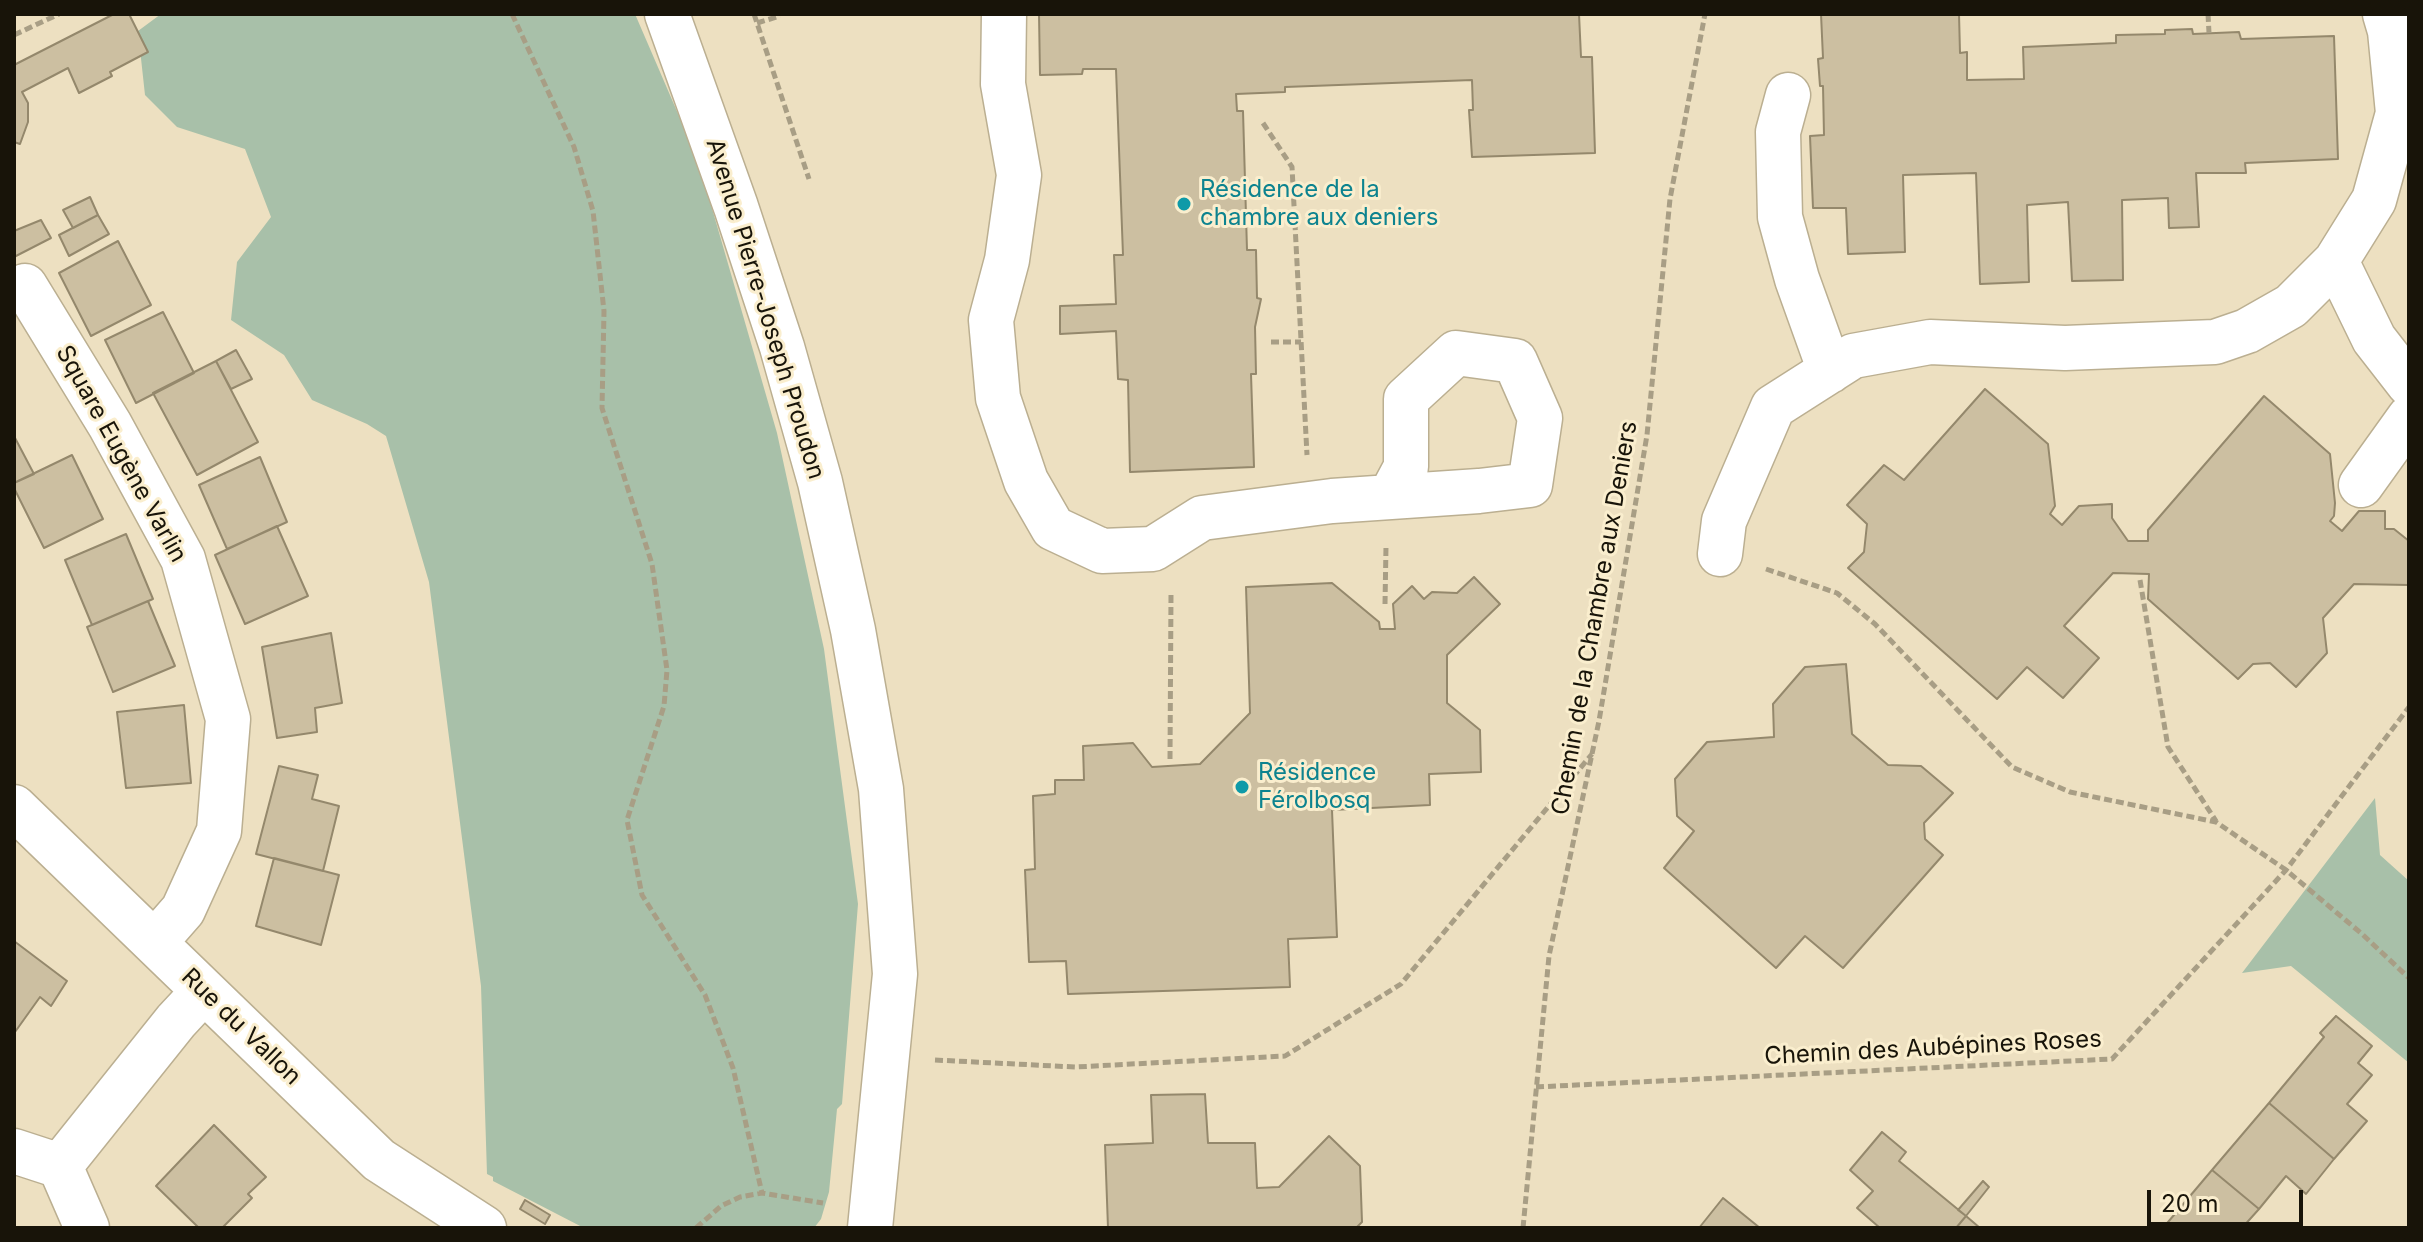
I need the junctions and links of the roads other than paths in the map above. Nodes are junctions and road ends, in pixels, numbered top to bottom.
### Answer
1 (667, 14) edge
2 (1004, 14) edge
3 (2385, 14) edge
4 (1788, 95) dead end
5 (2336, 261) junction
6 (25, 286) dead end
7 (1830, 371) junction
8 (2409, 384) edge
9 (2409, 418) edge
10 (2361, 485) dead end
11 (1390, 497) dead end
12 (1720, 554) road end
13 (14, 807) edge
14 (155, 942) junction
15 (203, 992) junction
16 (14, 1151) edge
17 (60, 1166) junction
18 (87, 1228) edge
19 (484, 1228) edge
20 (870, 1228) edge

1 - 20 street, Avenue Pierre-Joseph Proudon
2 - 11 street
3 - 5 street
4 - 7 street
5 - 7 street
5 - 8 street
6 - 14 street, Square Eugène Varlin
7 - 12 street
9 - 10 street
13 - 14 street, Rue du Vallon
14 - 15 street, Rue du Vallon
15 - 17 street
15 - 19 street, Rue du Vallon
16 - 17 street
17 - 18 street

